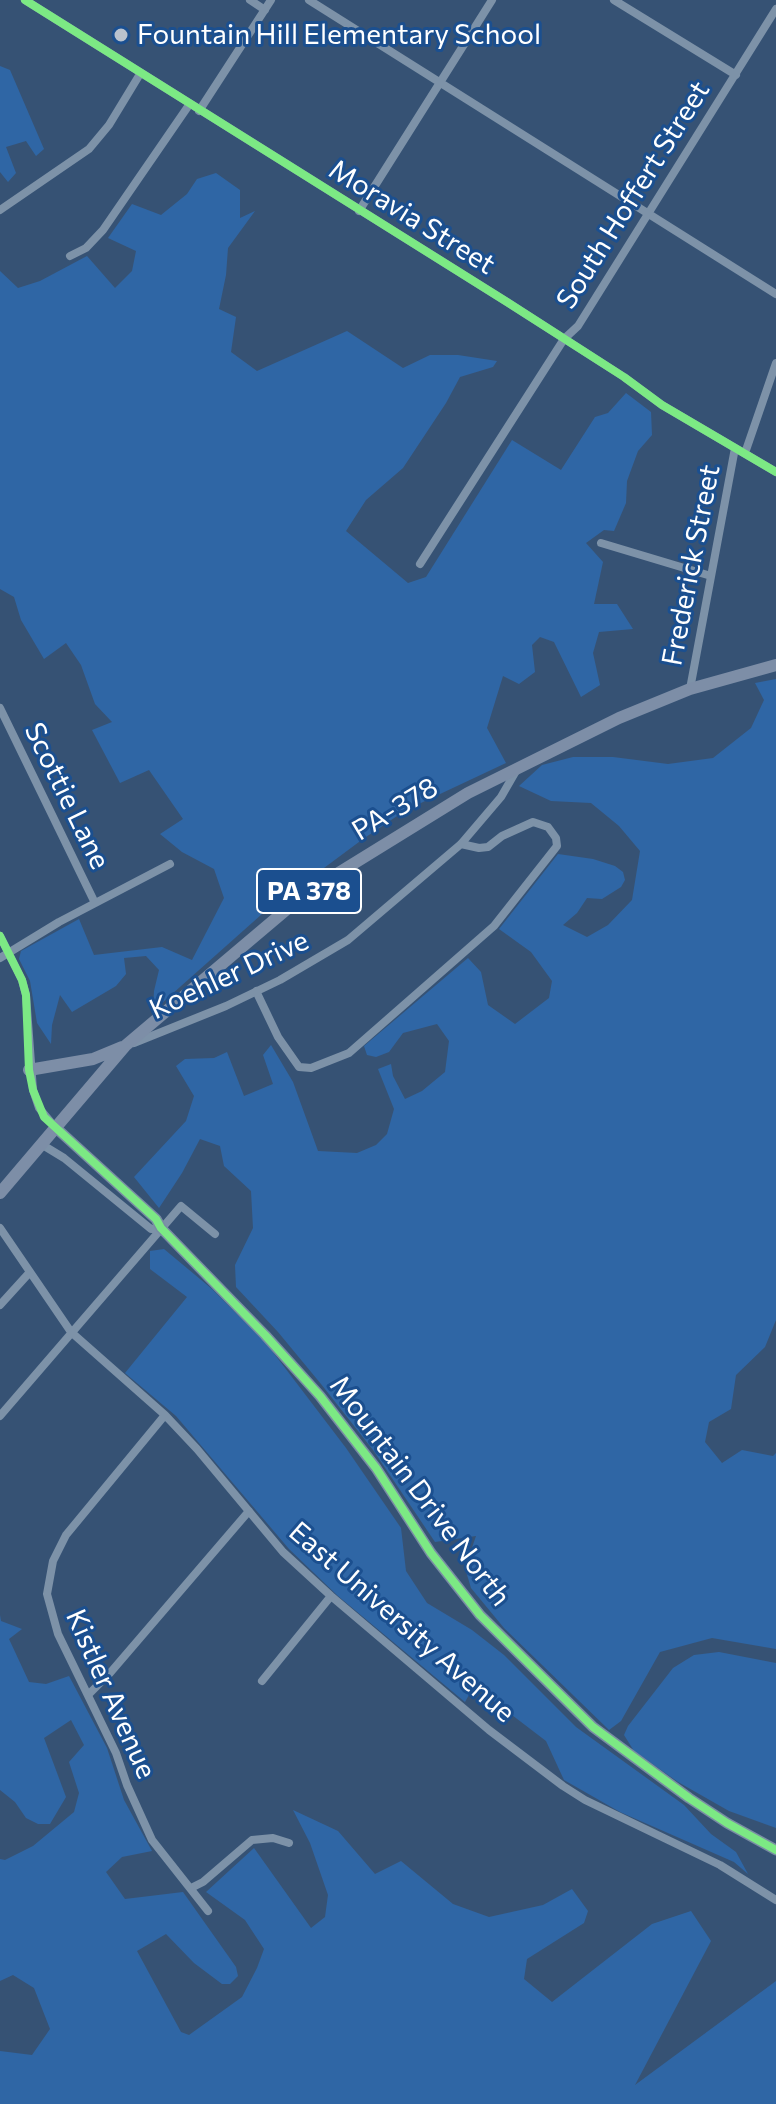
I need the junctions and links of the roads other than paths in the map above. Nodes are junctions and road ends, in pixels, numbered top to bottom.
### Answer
1 (25, 0) edge
2 (250, 0) edge
3 (271, 0) edge
4 (309, 0) edge
5 (492, 0) edge
6 (614, 0) edge
7 (776, 9) edge
8 (265, 10) junction
9 (140, 74) junction
10 (736, 75) junction
11 (442, 82) junction
12 (189, 105) junction
13 (199, 111) junction
14 (0, 210) edge
15 (359, 211) junction
16 (648, 215) junction
17 (70, 256) dead end
18 (776, 294) edge
19 (564, 339) junction
20 (776, 363) edge
21 (735, 448) junction
22 (745, 453) junction
23 (776, 472) edge
24 (601, 543) dead end
25 (420, 564) dead end
26 (711, 576) junction
27 (776, 665) edge
28 (690, 689) junction
29 (0, 708) edge
30 (516, 770) junction
31 (461, 844) junction
32 (170, 864) dead end
33 (95, 903) junction
34 (0, 936) edge
35 (8, 951) junction
36 (0, 958) edge
37 (256, 991) junction
38 (125, 1046) junction
39 (29, 1070) junction
40 (55, 1127) junction
41 (41, 1144) junction
42 (0, 1193) edge
43 (0, 1228) edge
44 (161, 1228) junction
45 (215, 1234) dead end
46 (30, 1272) junction
47 (0, 1305) edge
48 (71, 1332) junction
49 (165, 1415) junction
50 (0, 1416) edge
51 (249, 1511) junction
52 (331, 1596) junction
53 (262, 1681) dead end
54 (88, 1695) junction
55 (289, 1843) dead end
56 (776, 1850) edge
57 (191, 1888) junction
58 (776, 1900) edge
59 (208, 1911) dead end

1 - 9 street, Moravia Street
2 - 8 street
3 - 8 street
4 - 11 street
5 - 11 street
6 - 10 street
7 - 10 street, South Hoffert Street
8 - 13 street
9 - 12 street, Moravia Street
9 - 14 street
10 - 16 street, South Hoffert Street
11 - 15 street
11 - 16 street
12 - 13 street, Moravia Street
12 - 17 street
13 - 15 street, Moravia Street
15 - 19 street, Moravia Street
16 - 18 street
16 - 19 street, South Hoffert Street
19 - 21 street, Moravia Street
19 - 25 street, South Hoffert Street
20 - 22 street, Frederick Street
21 - 22 street, Moravia Street
21 - 26 street, Frederick Street
22 - 23 street, Moravia Street
24 - 26 street
26 - 28 street, Frederick Street
27 - 28 main road, PA-378 / PA 378
28 - 30 main road, PA-378 / PA 378
29 - 33 street, Scottie Lane
30 - 31 street, Koehler Drive
30 - 38 main road, PA-378 / PA 378
31 - 37 street, Koehler Drive
31 - 37 street
32 - 33 street
33 - 35 street
34 - 35 street
35 - 36 street
35 - 39 street
37 - 38 street, Koehler Drive
38 - 39 main road
38 - 40 main road, PA-378 / PA 378
39 - 40 street
40 - 41 main road, PA-378 / PA 378
40 - 44 street, Mountain Drive North
41 - 42 main road, PA-378 / PA 378
41 - 44 street
43 - 46 street, East University Avenue
44 - 45 street
44 - 48 street
44 - 56 street, Mountain Drive North
46 - 47 street
46 - 48 street, East University Avenue
48 - 49 street, East University Avenue
48 - 50 street
49 - 51 street, East University Avenue
49 - 54 street, Kistler Avenue
51 - 52 street, East University Avenue
51 - 54 street
52 - 53 street
52 - 58 street, East University Avenue
54 - 57 street, Kistler Avenue
55 - 57 street
57 - 59 street, Kistler Avenue

